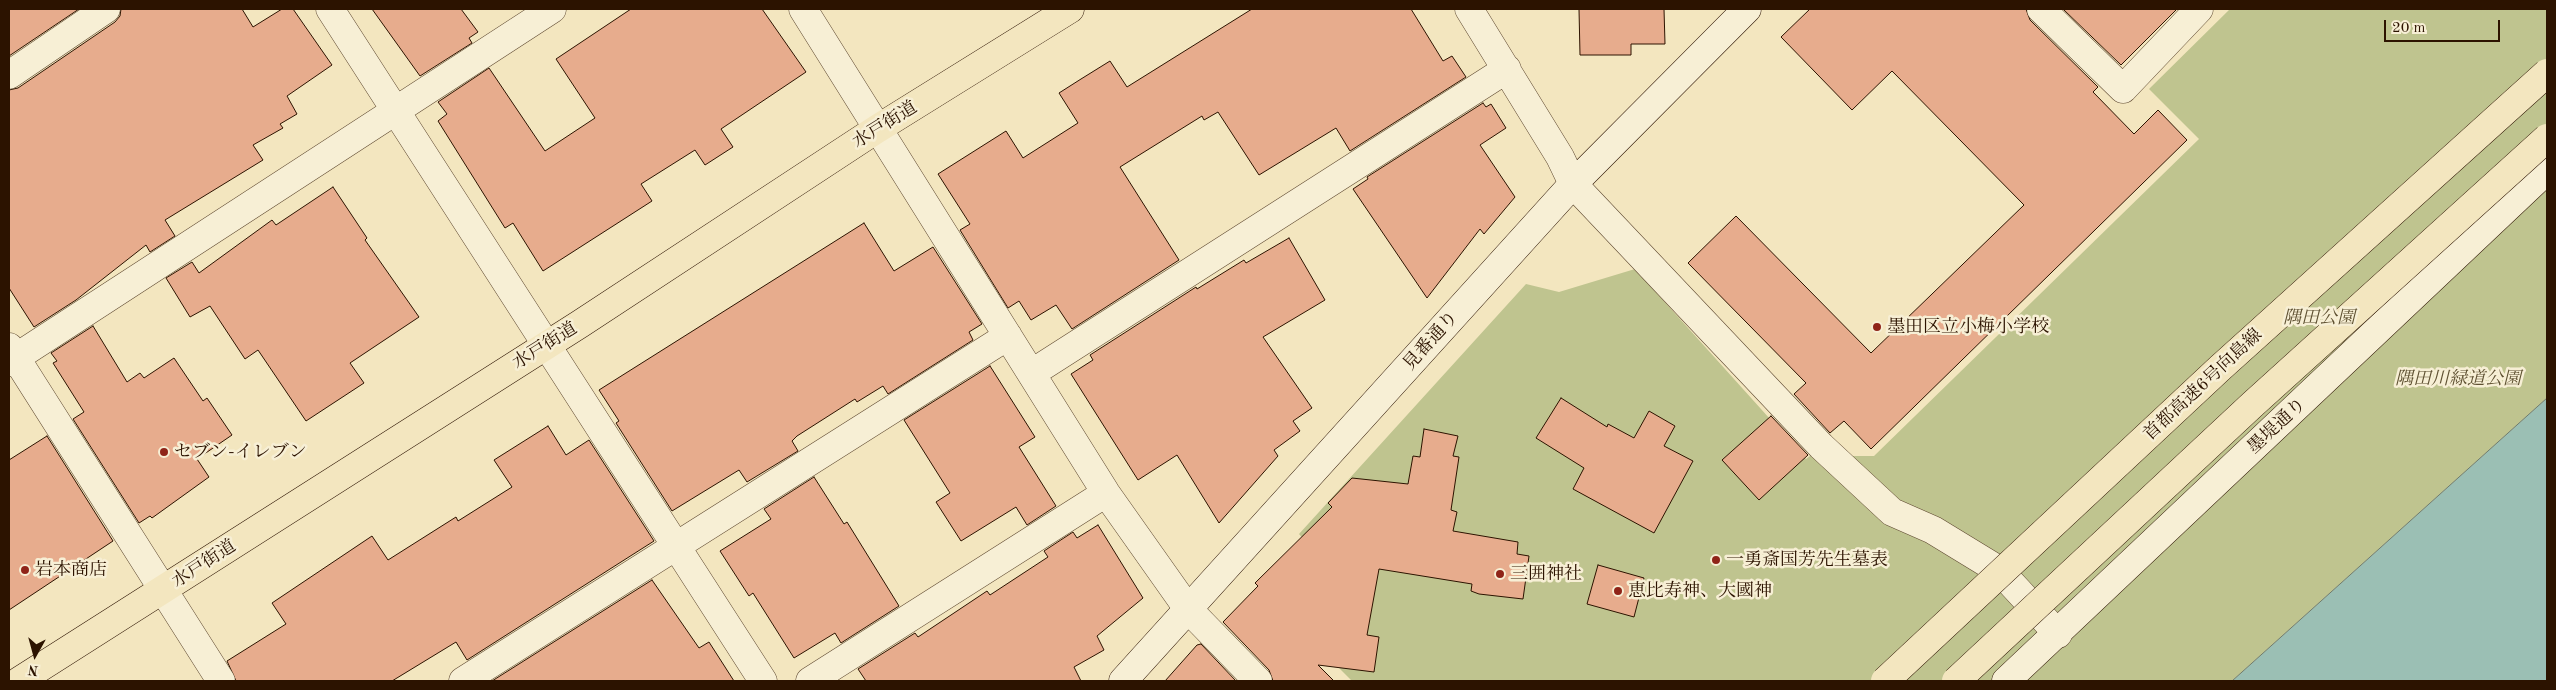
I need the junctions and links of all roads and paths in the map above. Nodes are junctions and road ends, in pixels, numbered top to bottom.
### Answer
1 (106, 9) edge
2 (330, 9) edge
3 (552, 9) edge
4 (803, 9) edge
5 (1070, 9) edge
6 (1469, 9) edge
7 (1747, 9) edge
8 (2041, 9) edge
9 (2199, 9) edge
10 (1507, 68) junction
11 (2547, 73) edge
12 (9, 75) edge
13 (394, 110) junction
14 (877, 129) junction
15 (2547, 138) edge
16 (2547, 170) edge
17 (1573, 184) junction
18 (1008, 336) junction
19 (546, 346) junction
20 (11, 356) edge
21 (1032, 373) junction
22 (1106, 493) junction
23 (677, 545) junction
24 (164, 589) junction
25 (1188, 609) junction
26 (2058, 634) junction
27 (19, 681) edge
28 (220, 681) edge
29 (463, 681) edge
30 (763, 681) edge
31 (810, 681) edge
32 (1123, 681) edge
33 (1258, 681) edge
34 (1885, 681) edge
35 (1956, 681) edge
36 (2006, 681) edge

1 - 12 street
2 - 13 street
3 - 13 street
4 - 14 street
5 - 14 highway, 水戸街道
6 - 10 street
7 - 17 street, 見番通り
8 - 9 street
10 - 17 street
10 - 21 street
11 - 34 highway, 首都高速6号向島線, bridge
13 - 19 street
13 - 20 street
14 - 18 street
14 - 19 highway, 水戸街道
15 - 35 highway, bridge
16 - 26 street, 墨堤通り
17 - 25 street, 見番通り
17 - 26 street
18 - 21 street
18 - 23 street
19 - 23 street
19 - 24 highway, 水戸街道
20 - 24 street
21 - 22 street
22 - 25 street
22 - 31 street
23 - 29 street
23 - 30 street
24 - 27 highway, 水戸街道
24 - 28 street
25 - 32 street, 見番通り
25 - 33 street
26 - 36 street, 墨堤通り

